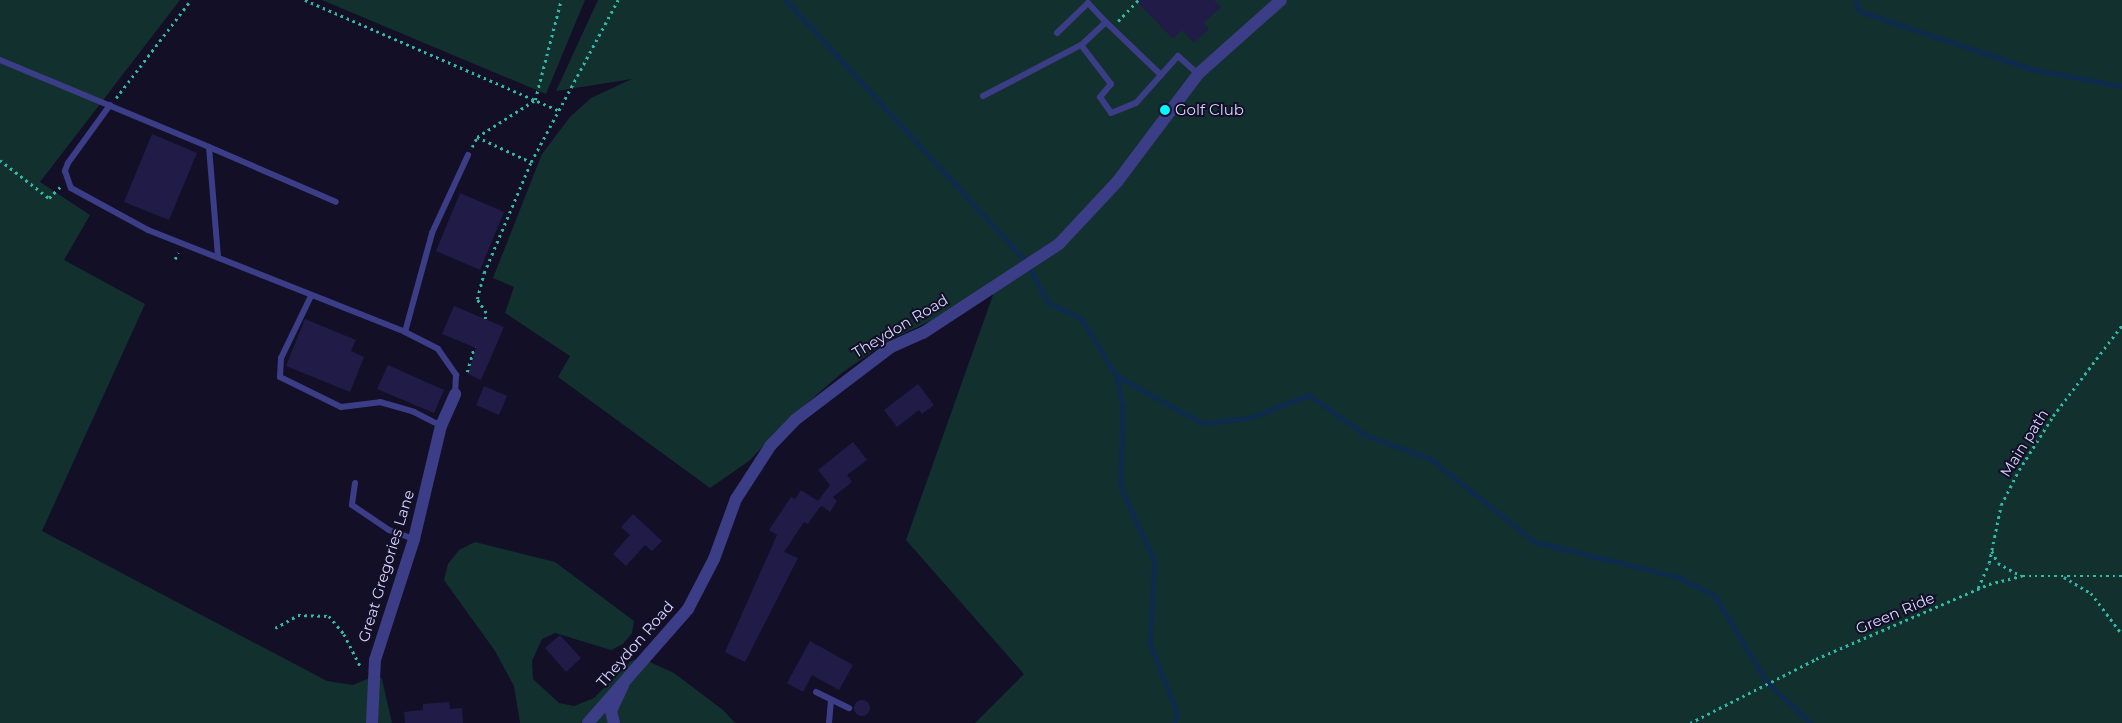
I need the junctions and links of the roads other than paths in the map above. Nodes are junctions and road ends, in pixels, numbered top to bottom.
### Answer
1 (1281, 0) edge
2 (1106, 22) junction
3 (1058, 33) dead end
4 (1081, 45) junction
5 (0, 60) edge
6 (1198, 74) junction
7 (1161, 75) junction
8 (983, 96) dead end
9 (110, 105) junction
10 (209, 147) junction
11 (468, 155) road end
12 (336, 202) dead end
13 (218, 256) junction
14 (311, 296) junction
15 (405, 332) junction
16 (456, 394) joint
17 (441, 426) junction
18 (354, 483) dead end
19 (414, 539) junction
20 (625, 681) junction
21 (816, 692) dead end
22 (831, 701) junction
23 (848, 708) dead end
24 (372, 723) edge
25 (588, 723) edge
26 (614, 723) edge
27 (829, 723) edge

1 - 6 street, Theydon Road
2 - 3 lane
2 - 4 lane
2 - 7 lane
4 - 7 lane
4 - 8 lane
5 - 9 lane
6 - 7 lane
6 - 20 street, Theydon Road
9 - 10 lane
9 - 13 lane
10 - 12 lane
10 - 13 lane
11 - 15 lane
13 - 14 lane
14 - 15 lane
14 - 17 lane
15 - 16 lane
16 - 17 street, Great Gregories Lane
17 - 19 street, Great Gregories Lane
18 - 19 lane
19 - 24 street, Great Gregories Lane
20 - 25 street, Theydon Road
20 - 26 street
21 - 22 lane
22 - 23 lane
22 - 27 lane

